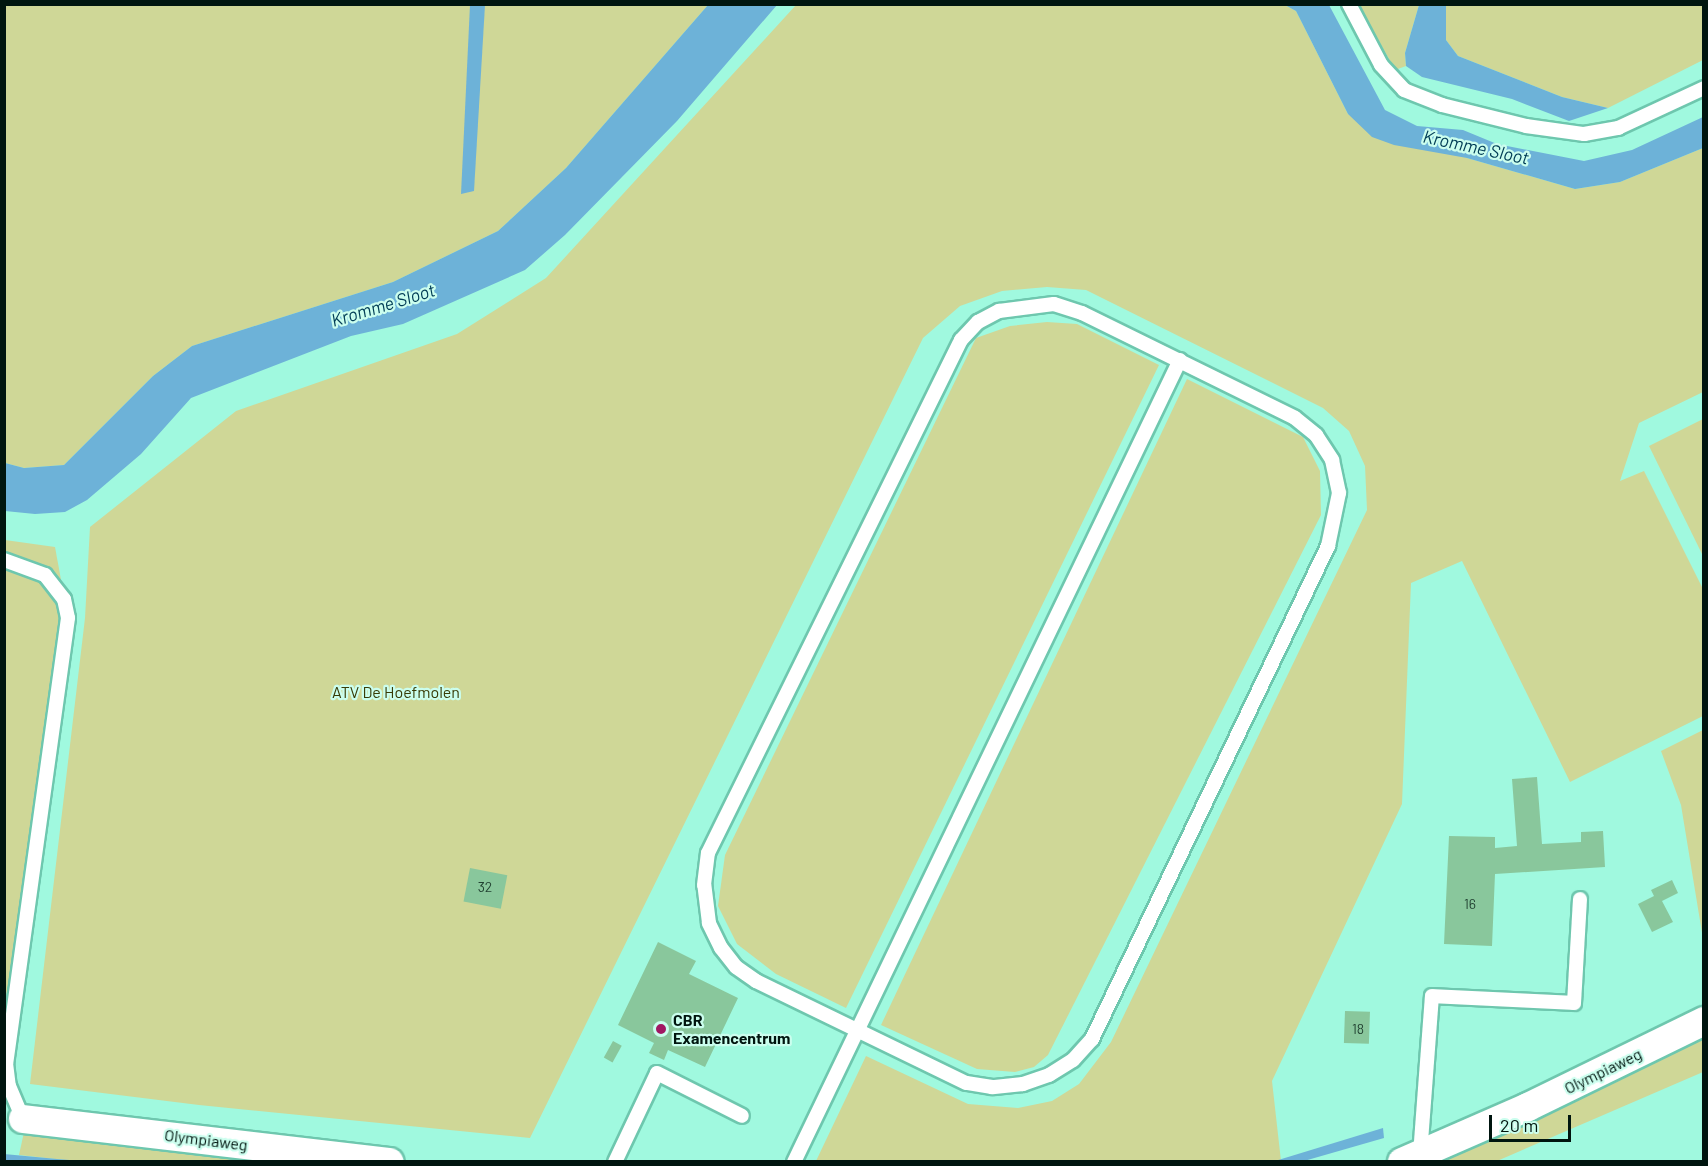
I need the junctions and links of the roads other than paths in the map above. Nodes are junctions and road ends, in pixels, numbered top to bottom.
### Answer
1 (1349, 4) edge
2 (1704, 88) edge
3 (1180, 360) junction
4 (4, 560) edge
5 (1580, 899) dead end
6 (1704, 1021) edge
7 (858, 1031) junction
8 (742, 1116) dead end
9 (23, 1119) joint
10 (1411, 1158) edge
11 (389, 1161) edge
12 (615, 1161) edge
13 (794, 1161) edge

1 - 2 lane
3 - 7 lane
3 - 7 lane
3 - 7 lane
4 - 9 lane
5 - 10 lane
6 - 10 street, Olympiaweg
7 - 13 lane
8 - 12 lane
9 - 11 street, Olympiaweg

